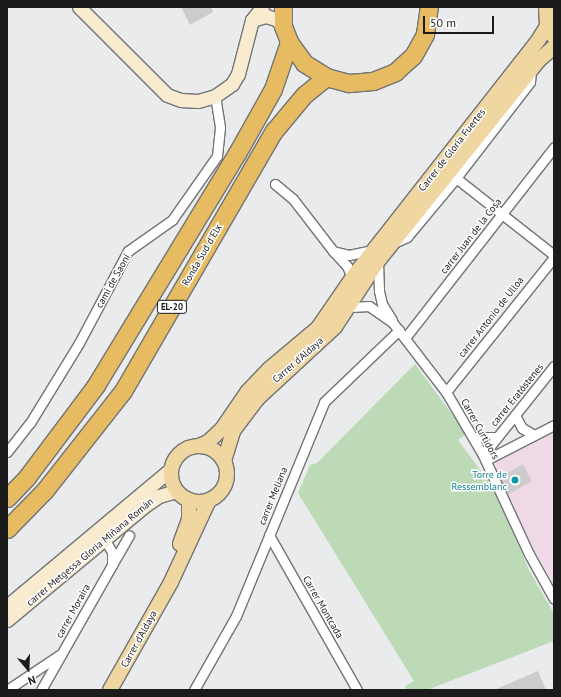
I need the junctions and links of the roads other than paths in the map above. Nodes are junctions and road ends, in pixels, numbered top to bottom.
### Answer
1 (79, 7) edge
2 (262, 7) edge
3 (283, 7) edge
4 (430, 8) edge
5 (544, 8) edge
6 (252, 20) junction
7 (283, 26) junction
8 (550, 31) edge
9 (289, 42) junction
10 (554, 47) edge
11 (531, 70) junction
12 (326, 77) junction
13 (216, 96) junction
14 (554, 147) edge
15 (456, 178) junction
16 (275, 184) dead end
17 (502, 214) junction
18 (394, 242) junction
19 (333, 251) junction
20 (376, 256) junction
21 (554, 256) edge
22 (354, 276) junction
23 (351, 307) junction
24 (396, 326) junction
25 (405, 338) junction
26 (554, 366) edge
27 (446, 392) junction
28 (515, 415) junction
29 (554, 425) edge
30 (534, 435) junction
31 (473, 437) junction
32 (497, 437) junction
33 (199, 446) junction
34 (7, 452) edge
35 (484, 458) junction
36 (224, 461) junction
37 (172, 469) junction
38 (176, 491) junction
39 (7, 498) edge
40 (189, 500) junction
41 (209, 500) junction
42 (7, 529) edge
43 (129, 535) dead end
44 (269, 535) junction
45 (105, 540) junction
46 (112, 565) junction
47 (554, 599) edge
48 (7, 606) edge
49 (7, 620) edge
50 (62, 653) junction
51 (30, 674) junction
52 (7, 690) edge
53 (41, 690) edge
54 (102, 690) edge
55 (110, 690) edge
56 (194, 690) edge
57 (357, 690) edge

1 - 13 main road
2 - 6 main road
3 - 7 highway
4 - 12 highway
5 - 8 main road
6 - 7 main road
6 - 13 main road
7 - 9 highway
8 - 20 main road, Carrer de Gloria Fuertes
9 - 12 highway
9 - 39 highway, EL-20
10 - 11 main road, Carrer de Gloria Fuertes
11 - 15 street, Carrer de Gloria Fuertes
11 - 18 main road, Carrer de Gloria Fuertes
12 - 42 highway, Ronda Sud d'Elx / EL-20
13 - 34 street, camí de Saoní
14 - 17 street, carrer Juan de la Cosa
15 - 17 street
15 - 18 street, Carrer de Gloria Fuertes
16 - 19 street
17 - 21 street
17 - 25 street, carrer Juan de la Cosa
18 - 20 main road, Carrer de Gloria Fuertes
19 - 20 street
19 - 22 street
20 - 22 main road, Carrer de Gloria Fuertes
20 - 23 main road, Carrer d'Aldaya
20 - 24 street, Carrer Curtidors
21 - 27 street, carrer Antonio de Ulloa
22 - 33 main road, Carrer d'Aldaya
23 - 24 street, Carrer Curtidors
23 - 36 main road, Carrer d'Aldaya
24 - 25 street, Carrer Curtidors
24 - 44 street, carrer Meliana
25 - 27 street, Carrer Curtidors
26 - 28 street, carrer Eratóstenes
27 - 31 street, Carrer Curtidors
28 - 30 street
28 - 32 street, carrer Eratóstenes
29 - 30 street
30 - 35 street
31 - 32 street, carrer Eratóstenes
31 - 35 street, Carrer Curtidors
32 - 35 street, carrer Eratóstenes
33 - 36 main road
33 - 37 main road
35 - 47 street, Carrer Curtidors
36 - 41 main road
37 - 38 main road
37 - 48 main road, carrer Metgessa Gloria Miñana Román
38 - 40 main road
38 - 45 main road, carrer Metgessa Gloria Miñana Román
40 - 41 main road
40 - 54 main road, Carrer d'Aldaya
41 - 55 main road, Carrer d'Aldaya
43 - 46 street, carrer Moraira
44 - 56 street, carrer Meliana
44 - 57 street, Carrer Montcada
45 - 46 street, carrer Moraira
45 - 49 main road, carrer Metgessa Gloria Miñana Román
46 - 50 street, carrer Moraira
50 - 51 street
50 - 53 street, carrer Moraira
51 - 52 street
51 - 53 street, carrer Moraira

